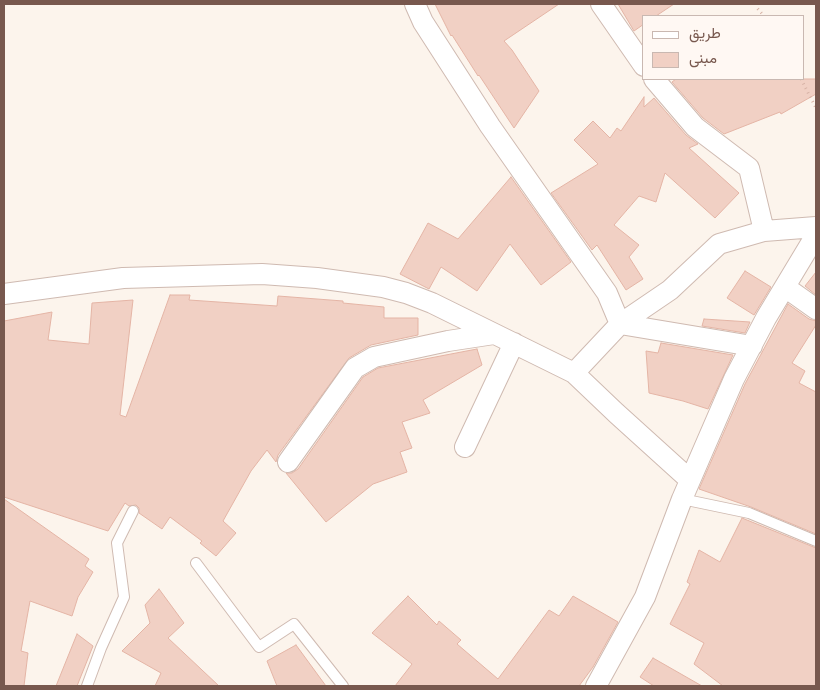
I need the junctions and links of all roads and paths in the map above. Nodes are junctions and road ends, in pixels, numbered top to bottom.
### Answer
1 (415, 4) edge
2 (601, 4) edge
3 (757, 4) edge
4 (763, 15) edge
5 (642, 63) edge
6 (655, 80) edge
7 (802, 80) edge
8 (816, 108) edge
9 (816, 227) edge
10 (764, 231) junction
11 (816, 235) edge
12 (785, 287) junction
13 (4, 294) edge
14 (816, 308) edge
15 (620, 324) junction
16 (494, 334) junction
17 (514, 343) junction
18 (752, 346) junction
19 (574, 373) junction
20 (465, 447) dead end
21 (288, 462) dead end
22 (690, 480) junction
23 (682, 498) junction
24 (133, 511) dead end
25 (816, 541) edge
26 (196, 563) dead end
27 (87, 686) edge
28 (343, 686) edge
29 (596, 686) edge

1 - 15 street
2 - 5 street
3 - 4 path
6 - 10 street
7 - 8 path
9 - 10 street
10 - 15 street
11 - 12 street
12 - 14 street
12 - 18 street
13 - 16 street
15 - 18 street
15 - 19 street
16 - 17 street
16 - 21 street
17 - 19 street
17 - 20 street
18 - 22 street
19 - 22 street
22 - 23 street
23 - 25 lane
23 - 29 street
24 - 27 lane
26 - 28 lane

